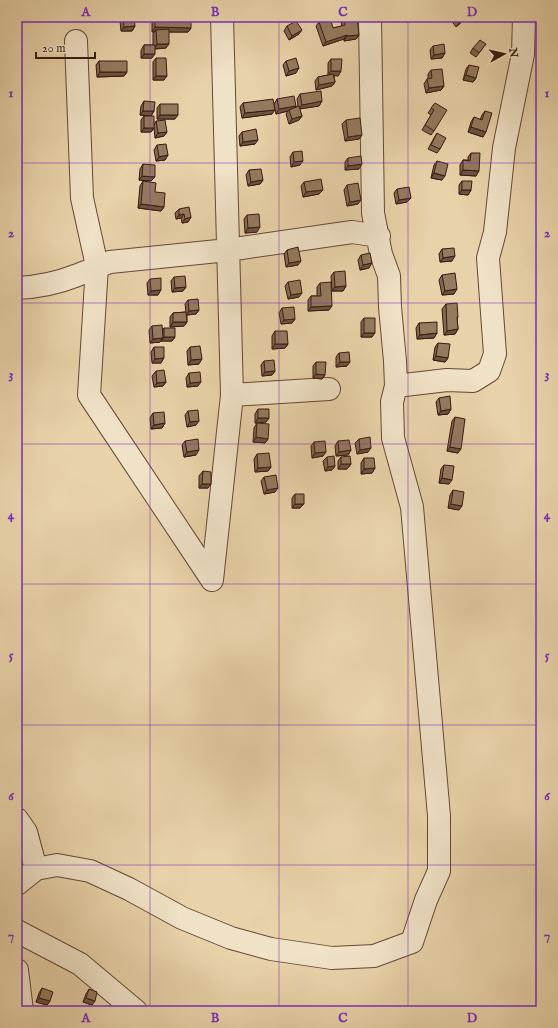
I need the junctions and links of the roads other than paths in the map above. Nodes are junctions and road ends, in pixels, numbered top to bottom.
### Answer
1 (222, 17) edge
2 (370, 17) edge
3 (524, 17) edge
4 (76, 41) dead end
5 (379, 236) junction
6 (228, 250) junction
7 (97, 266) junction
8 (17, 288) edge
9 (396, 386) junction
10 (329, 389) dead end
11 (232, 396) junction
12 (17, 819) edge
13 (36, 869) junction
14 (17, 884) edge
15 (17, 931) edge
16 (17, 970) edge
17 (22, 1011) edge
18 (136, 1011) edge

1 - 6 street
2 - 5 street
3 - 9 street
4 - 7 street
5 - 6 street
5 - 9 street
6 - 7 street
6 - 11 street
7 - 8 street
7 - 11 street
9 - 13 street
10 - 11 street
12 - 13 street
13 - 14 street
15 - 18 street
16 - 17 street

